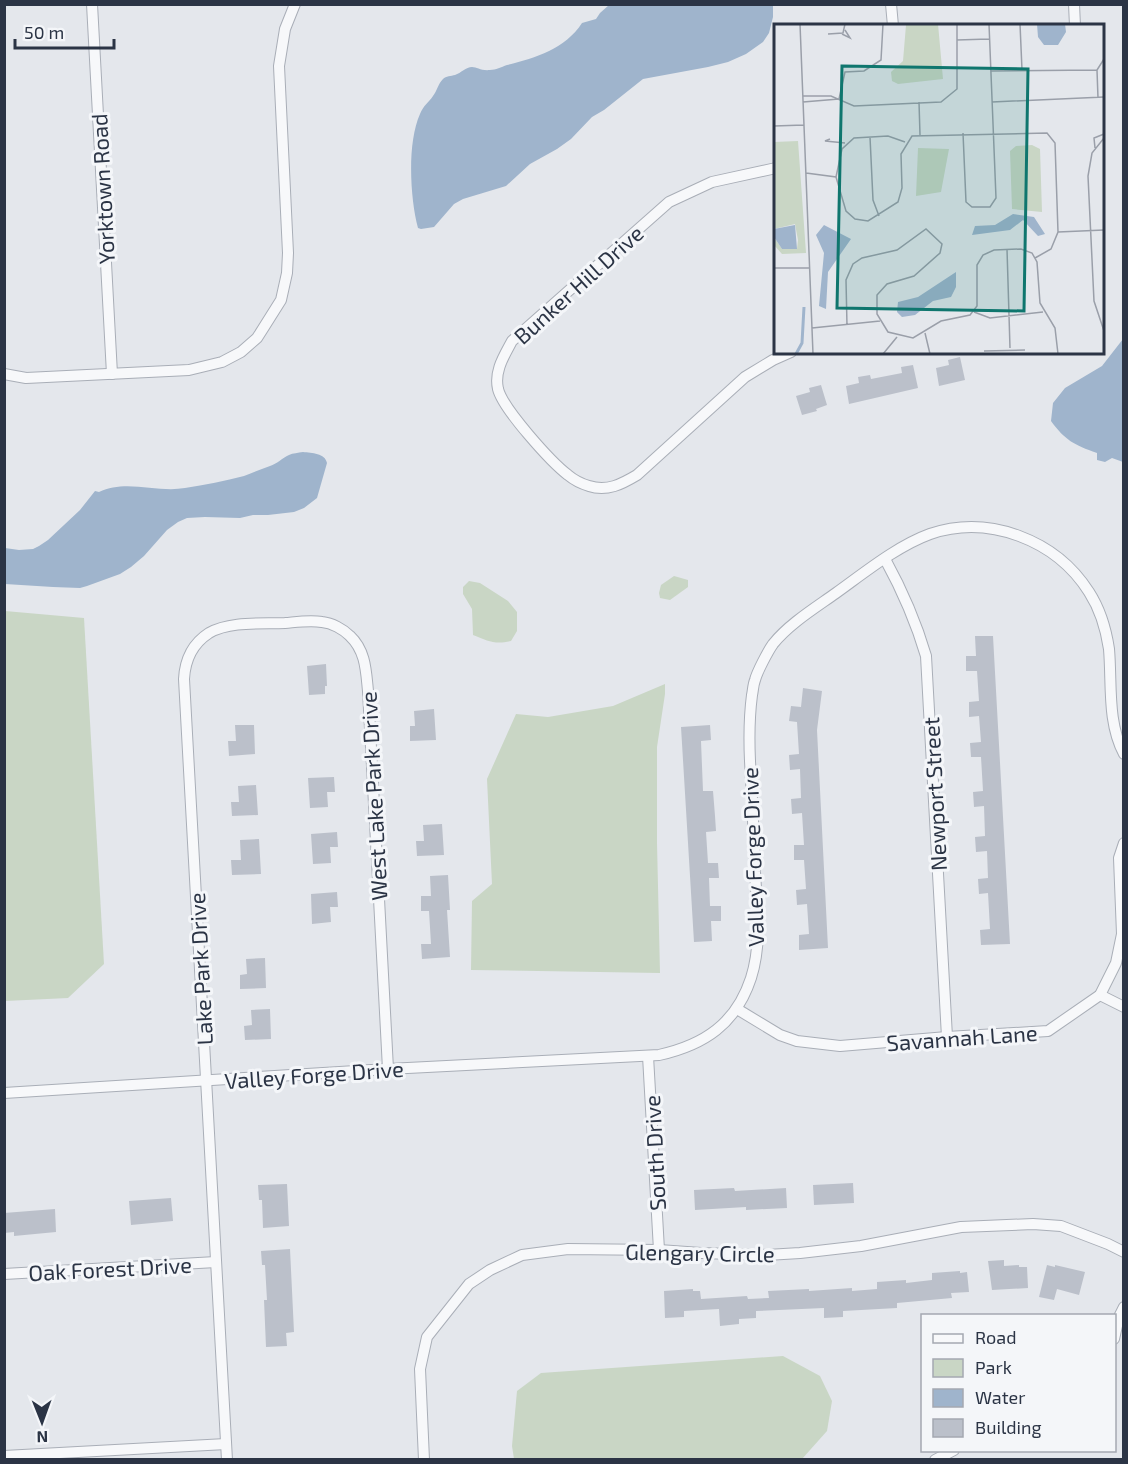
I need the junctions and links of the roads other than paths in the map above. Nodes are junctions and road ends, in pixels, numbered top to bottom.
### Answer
1 (92, 4) edge
2 (295, 4) edge
3 (891, 4) edge
4 (1074, 4) edge
5 (893, 24) edge
6 (1075, 24) edge
7 (774, 168) edge
8 (786, 354) edge
9 (4, 374) edge
10 (112, 374) junction
11 (885, 559) junction
12 (245, 625) joint
13 (1124, 754) edge
14 (1124, 843) edge
15 (1100, 995) junction
16 (1124, 1007) edge
17 (737, 1009) junction
18 (947, 1037) junction
19 (648, 1056) junction
20 (388, 1069) junction
21 (206, 1081) junction
22 (4, 1093) edge
23 (659, 1250) junction
24 (1124, 1252) edge
25 (216, 1263) junction
26 (4, 1274) edge
27 (1124, 1307) edge
28 (1116, 1330) edge
29 (226, 1444) junction
30 (950, 1452) edge
31 (4, 1456) edge
32 (38, 1457) edge
33 (227, 1460) edge
34 (424, 1460) edge
35 (935, 1460) edge

1 - 10 street, Yorktown Road
2 - 10 street
3 - 5 street
4 - 6 street
7 - 8 street, Bunker Hill Drive
9 - 10 street
11 - 13 street, Valley Forge Drive
11 - 17 street, Valley Forge Drive
11 - 18 street, Newport Street
12 - 20 street, West Lake Park Drive
12 - 21 street, Lake Park Drive
14 - 15 street, Savannah Lane
15 - 16 street
15 - 18 street, Savannah Lane
17 - 18 street, Savannah Lane
17 - 19 street, Valley Forge Drive
19 - 20 street, Valley Forge Drive
19 - 23 street, South Drive
20 - 21 street, Valley Forge Drive
21 - 22 street, Valley Forge Drive
21 - 25 street, Lake Park Drive
23 - 24 street, Glengary Circle
23 - 34 street, Glengary Circle
25 - 26 street, Oak Forest Drive
25 - 29 street, Lake Park Drive
27 - 28 street
29 - 32 street
29 - 33 street, Lake Park Drive
30 - 35 street
31 - 32 street

